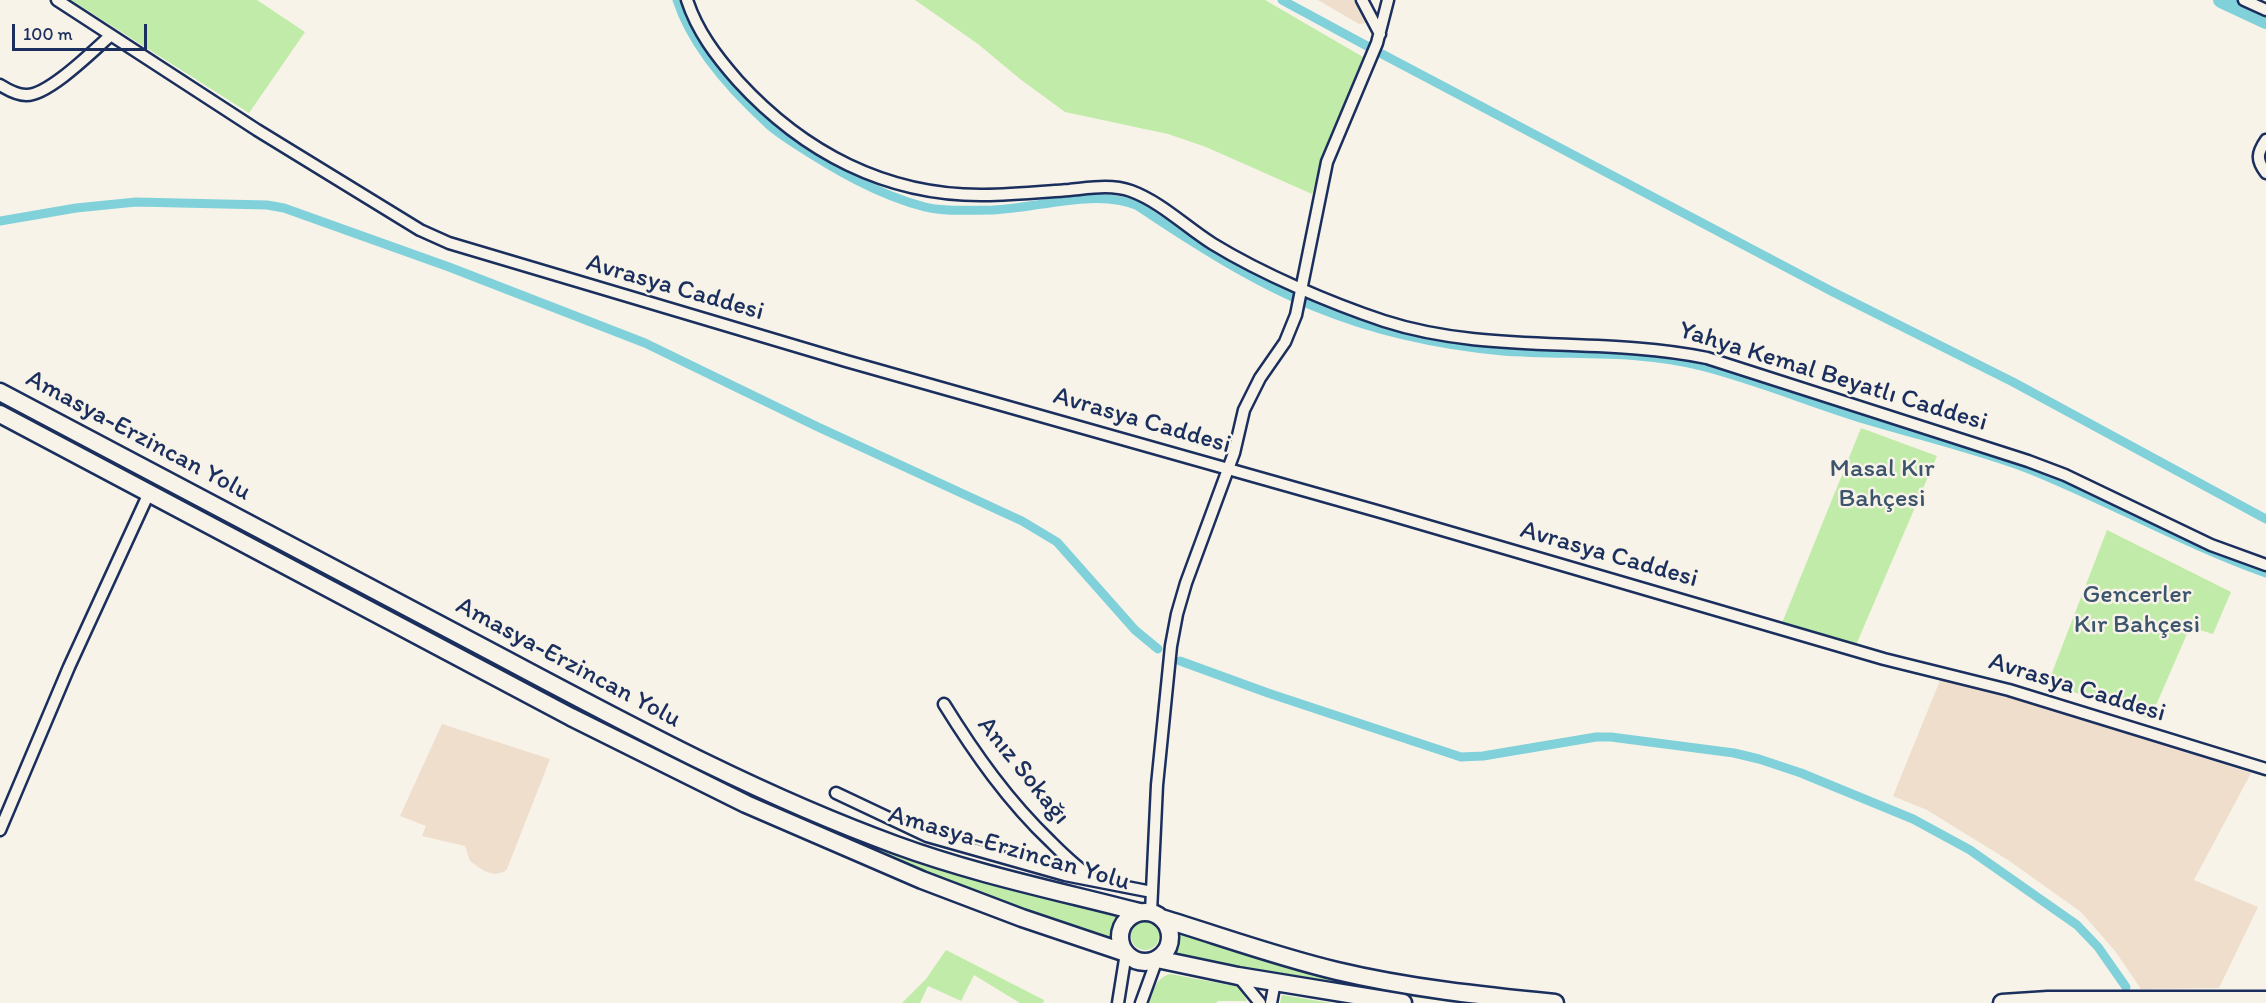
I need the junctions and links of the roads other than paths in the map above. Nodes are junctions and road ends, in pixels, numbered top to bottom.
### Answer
1 (57, 0) edge
2 (687, 0) edge
3 (1362, 0) edge
4 (1388, 0) edge
5 (2250, 1) edge
6 (2266, 10) edge
7 (1380, 34) junction
8 (111, 35) junction
9 (0, 85) edge
10 (2266, 140) edge
11 (2266, 173) edge
12 (1303, 289) junction
13 (0, 392) edge
14 (0, 414) edge
15 (1228, 469) junction
16 (149, 493) junction
17 (2266, 565) edge
18 (944, 704) dead end
19 (2266, 769) edge
20 (836, 792) dead end
21 (0, 830) edge
22 (1101, 882) junction
23 (1152, 892) junction
24 (1150, 914) junction
25 (1126, 953) junction
26 (1157, 959) junction
27 (1238, 976) junction
28 (1275, 982) junction
29 (2266, 1000) edge
30 (2049, 1002) edge
31 (1118, 1003) edge
32 (1141, 1003) edge
33 (1260, 1003) edge
34 (1271, 1003) edge
35 (1402, 1003) edge
36 (1555, 1003) edge
37 (2002, 1003) edge

1 - 8 street, Avrasya Caddesi
2 - 12 street, Yahya Kemal Beyatlı Caddesi
3 - 7 street
4 - 7 street
5 - 6 street
7 - 12 street
8 - 9 street
8 - 15 street, Avrasya Caddesi
10 - 11 street
12 - 15 street
12 - 17 street, Yahya Kemal Beyatlı Caddesi
13 - 24 highway, Amasya-Erzincan Yolu
14 - 16 highway, Amasya-Erzincan Yolu
15 - 19 street, Avrasya Caddesi
15 - 23 street
16 - 21 street
16 - 25 highway, Amasya-Erzincan Yolu
18 - 22 street, Anız Sokağı
20 - 22 street
22 - 23 street
23 - 24 street
24 - 25 highway
24 - 26 highway
24 - 36 highway, Amasya-Erzincan Yolu
25 - 26 highway
25 - 31 street
26 - 27 highway
26 - 32 street
27 - 28 highway
27 - 33 street
28 - 34 street
28 - 35 highway
29 - 30 highway
30 - 37 highway

